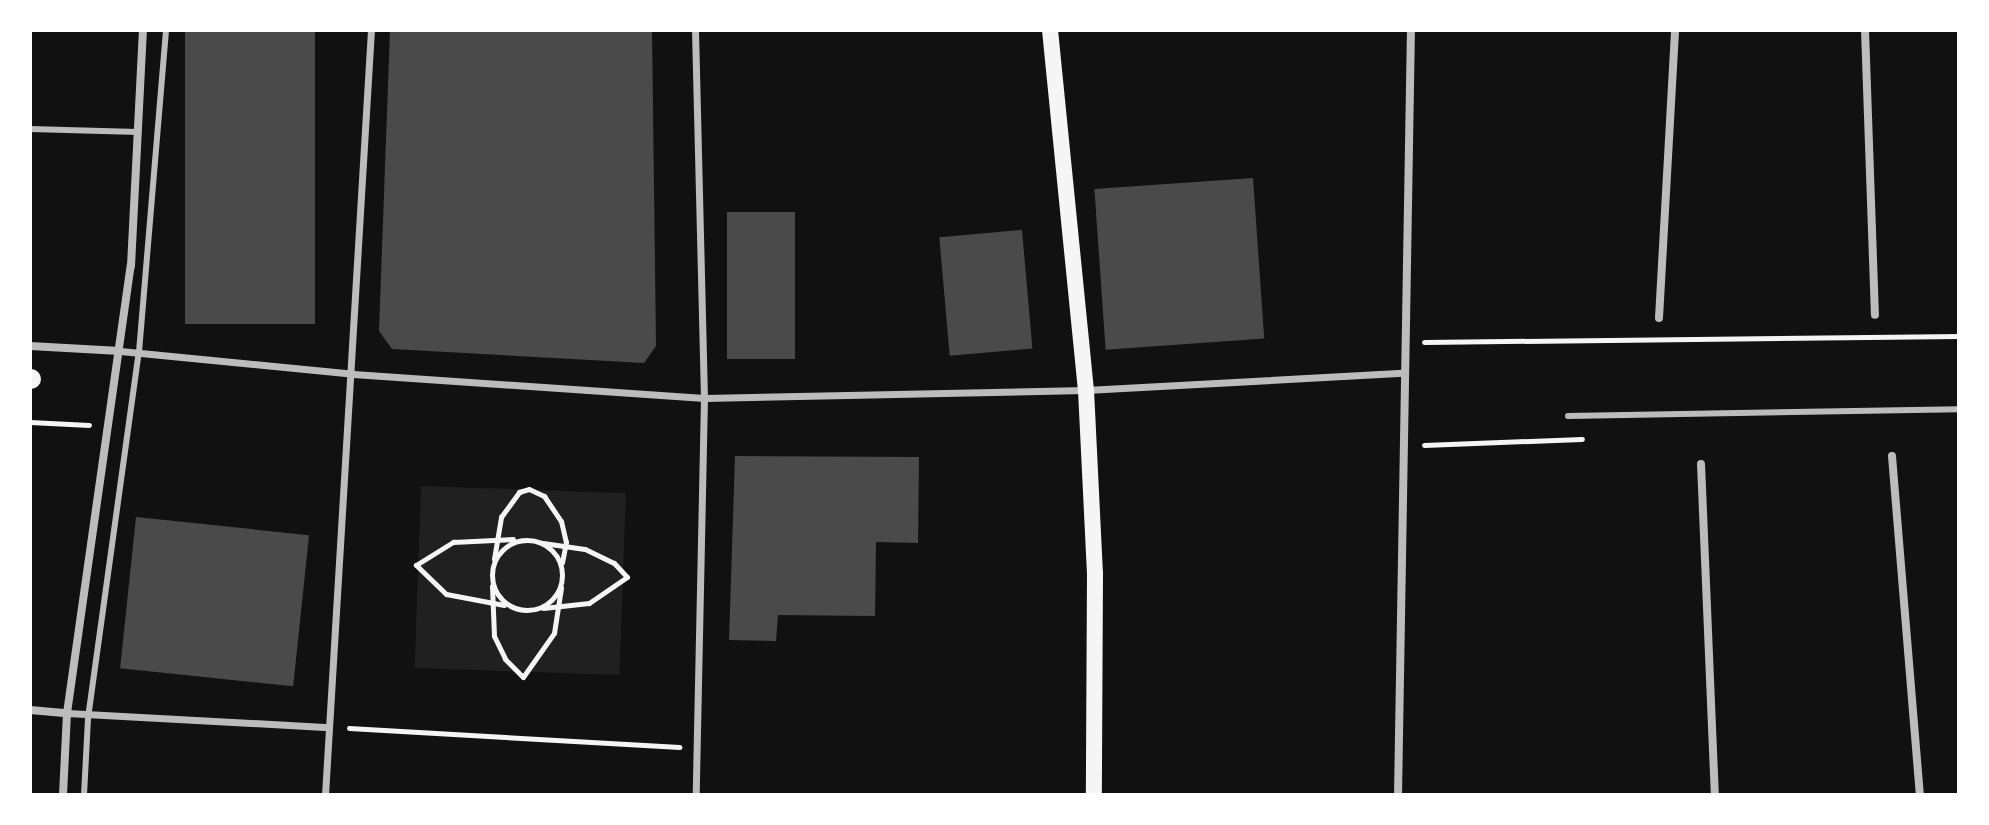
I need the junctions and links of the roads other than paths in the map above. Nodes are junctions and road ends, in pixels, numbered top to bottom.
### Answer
1 (143, 30) edge
2 (166, 30) edge
3 (371, 30) edge
4 (695, 30) edge
5 (1050, 30) edge
6 (1411, 30) edge
7 (1675, 30) edge
8 (1865, 30) edge
9 (30, 129) edge
10 (139, 132) junction
11 (1875, 315) dead end
12 (1659, 318) dead end
13 (30, 346) edge
14 (120, 351) junction
15 (139, 352) junction
16 (1403, 373) junction
17 (353, 374) junction
18 (1086, 390) junction
19 (704, 398) junction
20 (1959, 409) edge
21 (1568, 416) dead end
22 (1892, 456) dead end
23 (1701, 464) dead end
24 (30, 710) edge
25 (67, 713) junction
26 (88, 718) junction
27 (329, 727) junction
28 (63, 795) edge
29 (84, 795) edge
30 (325, 795) edge
31 (696, 795) edge
32 (1094, 795) edge
33 (1398, 795) edge
34 (1715, 795) edge
35 (1920, 795) edge

1 - 10 street
2 - 15 lane
3 - 17 street
4 - 19 street
5 - 18 main road
6 - 16 street
7 - 12 street
8 - 11 street
9 - 10 lane
10 - 14 street
13 - 14 street
14 - 15 street
14 - 25 street
15 - 17 street
15 - 26 lane
16 - 18 street
16 - 33 street
17 - 19 street
17 - 27 street
18 - 19 street
18 - 32 main road
19 - 31 street
20 - 21 lane
22 - 35 street
23 - 34 street
24 - 25 street
25 - 26 street
25 - 28 street
26 - 27 street
26 - 29 lane
27 - 30 street

